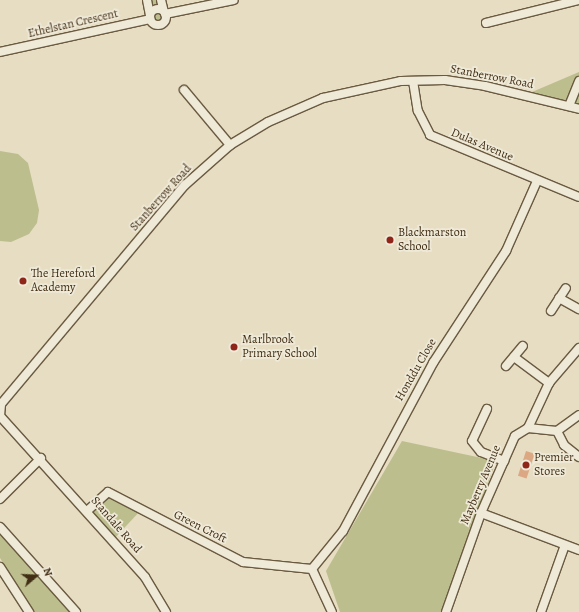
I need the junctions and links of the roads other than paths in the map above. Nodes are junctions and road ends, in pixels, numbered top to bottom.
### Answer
1 (147, 0) edge
2 (161, 0) edge
3 (234, 0) edge
4 (579, 0) edge
5 (165, 13) junction
6 (150, 17) junction
7 (486, 23) dead end
8 (0, 52) edge
9 (413, 81) junction
10 (579, 81) edge
11 (184, 90) dead end
12 (569, 106) junction
13 (579, 109) edge
14 (230, 145) junction
15 (537, 181) junction
16 (579, 197) edge
17 (566, 288) dead end
18 (559, 298) junction
19 (579, 309) edge
20 (551, 311) dead end
21 (523, 346) dead end
22 (579, 348) edge
23 (514, 357) junction
24 (506, 366) dead end
25 (549, 383) junction
26 (487, 408) dead end
27 (579, 415) edge
28 (528, 428) junction
29 (556, 431) junction
30 (579, 457) edge
31 (41, 458) junction
32 (504, 461) junction
33 (0, 499) edge
34 (87, 510) junction
35 (481, 513) junction
36 (0, 527) edge
37 (565, 545) junction
38 (579, 550) edge
39 (0, 567) edge
40 (312, 569) junction
41 (29, 612) edge
42 (76, 612) edge
43 (166, 612) edge
44 (332, 612) edge
45 (446, 612) edge
46 (541, 612) edge

1 - 6 street
2 - 5 street
3 - 5 street
4 - 7 street
5 - 6 street
5 - 6 street
6 - 8 street, Ethelstan Crescent
9 - 12 street, Stanberrow Road
9 - 14 street, Stanberrow Road
9 - 15 street, Dulas Avenue
10 - 12 street
11 - 14 street
12 - 13 street, Stanberrow Road
14 - 31 street, Stanberrow Road
15 - 16 street, Dulas Avenue
15 - 40 street, Honddu Close
17 - 18 street
18 - 19 street
18 - 20 street
21 - 23 street
22 - 25 street
23 - 24 street
23 - 25 street
25 - 28 street
26 - 32 street
27 - 29 street
28 - 29 street
28 - 32 street, Mayberry Avenue
29 - 30 street
31 - 33 street
31 - 34 street, Standale Road
32 - 35 street, Mayberry Avenue
34 - 40 street, Green Croft
34 - 43 street, Standale Road
35 - 37 street
35 - 45 street, Mayberry Avenue
36 - 42 street
37 - 38 street
37 - 46 street
39 - 41 street
40 - 44 street

